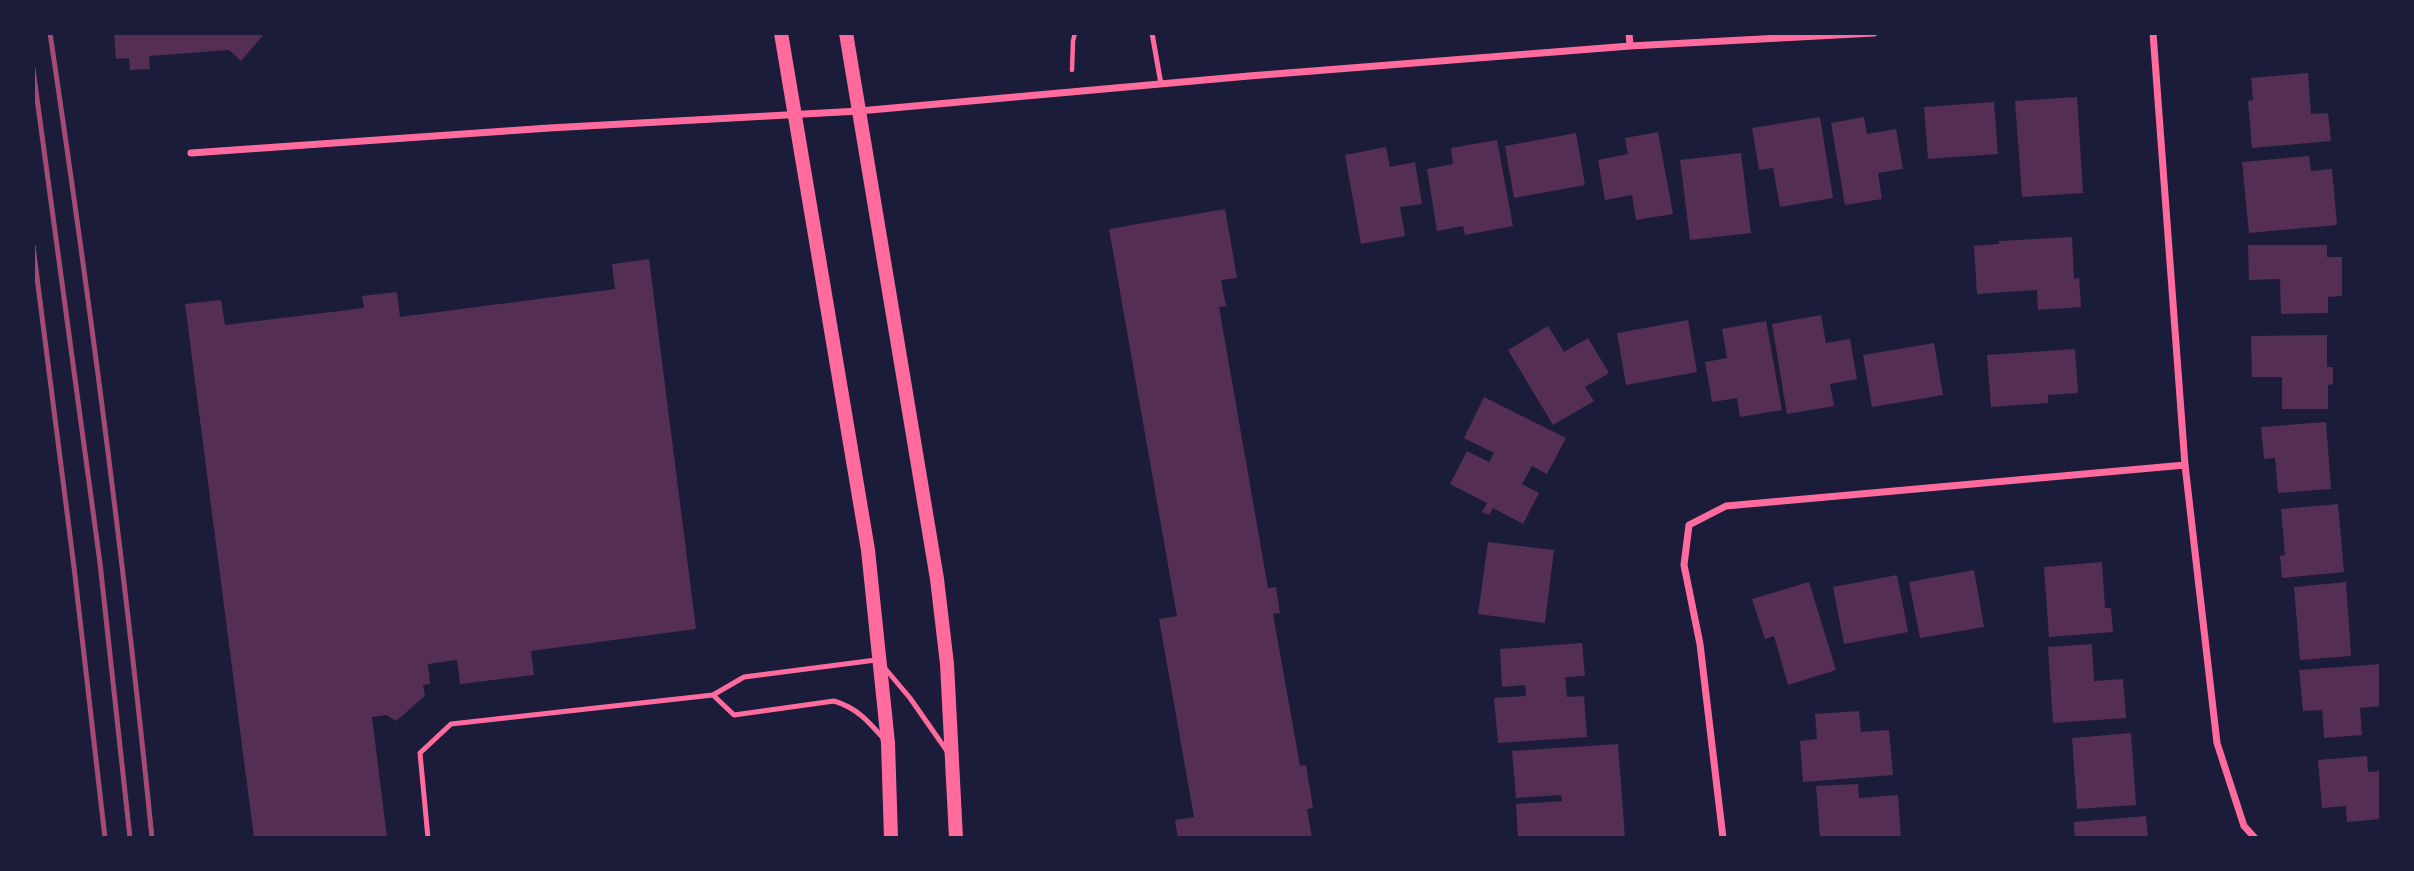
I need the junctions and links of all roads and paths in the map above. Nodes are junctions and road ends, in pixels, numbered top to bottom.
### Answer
1 (781, 33) edge
2 (846, 33) edge
3 (1075, 33) edge
4 (1152, 33) edge
5 (1629, 33) edge
6 (1874, 33) edge
7 (2152, 33) edge
8 (1630, 46) junction
9 (1161, 83) junction
10 (1072, 92) junction
11 (859, 111) junction
12 (794, 115) junction
13 (191, 153) dead end
14 (2185, 465) junction
15 (878, 660) junction
16 (713, 695) junction
17 (888, 743) junction
18 (952, 757) junction
19 (428, 838) edge
20 (891, 838) edge
21 (956, 838) edge
22 (1723, 838) edge
23 (2255, 838) edge

1 - 12 main road
2 - 11 main road
3 - 10 path
4 - 9 lane
5 - 8 street
6 - 8 street
7 - 14 street
8 - 9 street
9 - 10 street
10 - 11 street
11 - 12 street
11 - 18 main road
12 - 13 street
12 - 15 main road
14 - 22 street
14 - 23 street
15 - 16 lane
15 - 17 main road
15 - 18 lane
16 - 17 lane
16 - 19 lane
17 - 20 main road
18 - 21 main road

